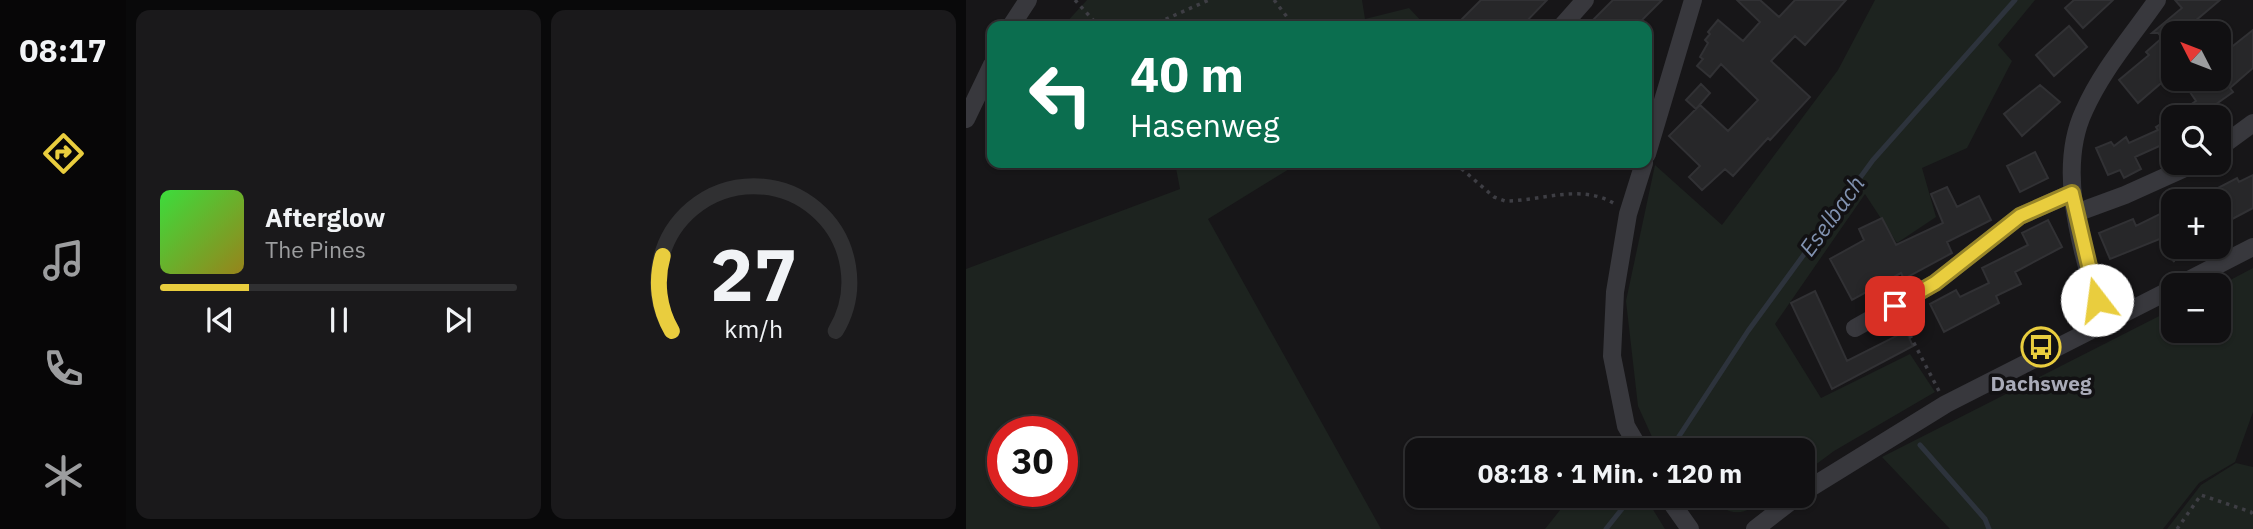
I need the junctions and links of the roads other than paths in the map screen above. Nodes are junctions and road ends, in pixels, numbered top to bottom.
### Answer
1 (1028, 0) edge
2 (1585, 0) edge
3 (1693, 0) edge
4 (2157, 0) edge
5 (1014, 21) edge
6 (1566, 21) edge
7 (987, 75) edge
8 (966, 118) edge
9 (2253, 123) edge
10 (1652, 137) edge
11 (2231, 139) edge
12 (1642, 168) edge
13 (2169, 175) edge
14 (2072, 193) junction
15 (2076, 213) junction
16 (2253, 247) edge
17 (2202, 273) edge
18 (2161, 295) edge
19 (2103, 324) junction
20 (1855, 328) dead end
21 (1633, 438) edge
22 (1815, 485) edge
23 (1675, 508) edge
24 (1783, 508) edge
25 (1690, 529) edge
26 (1755, 529) edge

1 - 5 street
2 - 6 street
3 - 10 street
4 - 14 street
7 - 8 street
9 - 11 street
12 - 21 street
13 - 15 street
14 - 15 street
14 - 20 street
15 - 19 street
16 - 17 street
18 - 19 street
19 - 22 street
23 - 25 street
24 - 26 street

